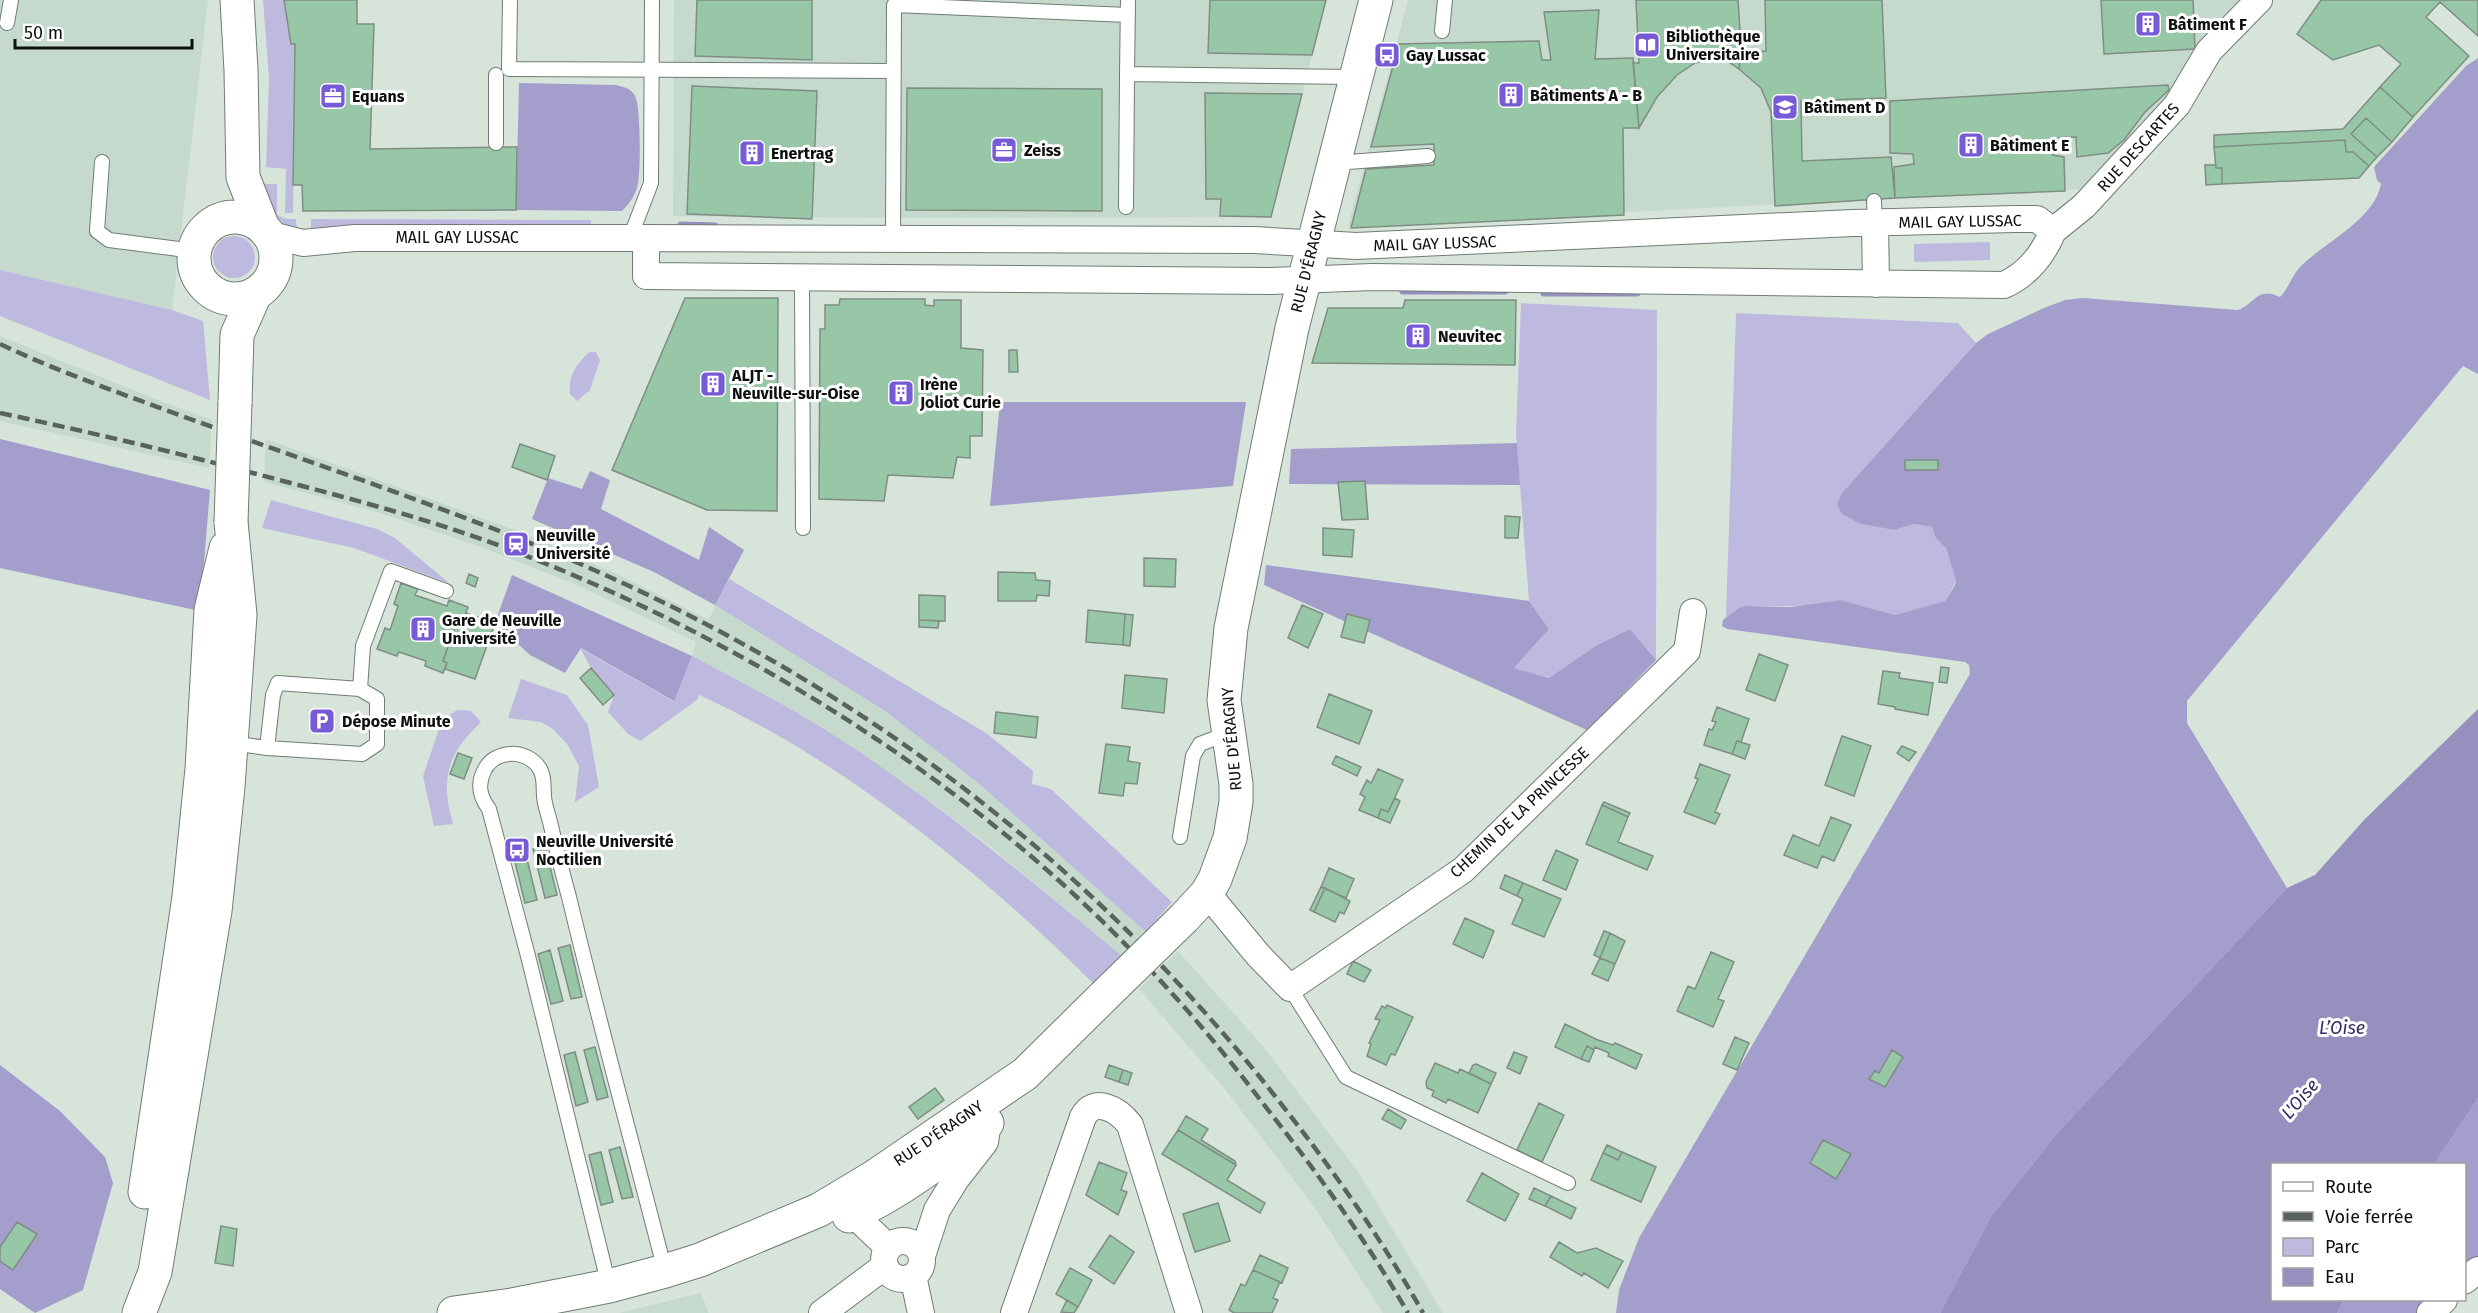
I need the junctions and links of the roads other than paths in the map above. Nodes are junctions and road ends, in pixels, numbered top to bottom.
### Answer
1 (11, 0) edge
2 (237, 0) edge
3 (510, 0) edge
4 (652, 0) edge
5 (1128, 0) edge
6 (1376, 0) edge
7 (1445, 0) edge
8 (2259, 0) edge
9 (1128, 15) junction
10 (7, 23) dead end
11 (1442, 31) dead end
12 (652, 70) junction
13 (893, 71) junction
14 (1127, 74) junction
15 (496, 75) dead end
16 (1355, 77) junction
17 (496, 143) dead end
18 (1428, 156) dead end
19 (102, 162) dead end
20 (1333, 164) junction
21 (243, 177) junction
22 (1126, 207) dead end
23 (1875, 211) junction
24 (217, 221) junction
25 (266, 231) junction
26 (2053, 231) junction
27 (638, 238) junction
28 (802, 238) junction
29 (893, 239) junction
30 (995, 241) junction
31 (1314, 243) junction
32 (194, 251) junction
33 (802, 278) junction
34 (996, 279) junction
35 (1305, 279) junction
36 (1876, 284) junction
37 (214, 293) junction
38 (255, 294) junction
39 (237, 335) junction
40 (231, 522) junction
41 (803, 528) dead end
42 (446, 591) dead end
43 (1693, 612) dead end
44 (360, 689) junction
45 (205, 723) junction
46 (1229, 733) junction
47 (231, 743) junction
48 (267, 748) junction
49 (1180, 837) dead end
50 (1207, 893) junction
51 (1290, 988) junction
52 (1025, 1074) junction
53 (988, 1122) junction
54 (904, 1155) junction
55 (1568, 1183) dead end
56 (854, 1214) junction
57 (888, 1259) junction
58 (700, 1260) junction
59 (917, 1266) junction
60 (2478, 1270) edge
61 (665, 1271) junction
62 (2466, 1279) edge
63 (609, 1286) junction
64 (2442, 1301) edge
65 (133, 1313) edge
66 (139, 1313) edge
67 (454, 1313) edge
68 (822, 1313) edge
69 (921, 1313) edge
70 (1014, 1313) edge
71 (1189, 1313) edge
72 (2430, 1313) edge

1 - 10 lane
2 - 21 main road
3 - 12 lane
4 - 12 lane
5 - 9 lane
6 - 16 main road, RUE D'ÉRAGNY
7 - 11 lane
8 - 26 street, RUE DESCARTES
9 - 13 lane
9 - 14 lane
12 - 13 lane
12 - 27 lane
13 - 29 lane
14 - 16 lane
14 - 22 lane
15 - 17 lane
16 - 20 main road, RUE D'ÉRAGNY
18 - 20 lane
19 - 32 lane
20 - 31 main road, RUE D'ÉRAGNY
21 - 24 main road
21 - 25 main road
23 - 26 street, MAIL GAY LUSSAC
23 - 31 street, MAIL GAY LUSSAC
23 - 36 street, MAIL GAY LUSSAC
24 - 25 main road
24 - 32 main road
25 - 27 street, MAIL GAY LUSSAC
25 - 38 main road
26 - 36 street, MAIL GAY LUSSAC
27 - 28 street, MAIL GAY LUSSAC
27 - 33 street, MAIL GAY LUSSAC
28 - 29 street, MAIL GAY LUSSAC
28 - 33 street
29 - 30 street, MAIL GAY LUSSAC
30 - 31 street, MAIL GAY LUSSAC
30 - 34 street
31 - 35 main road, RUE D'ÉRAGNY
32 - 37 main road
33 - 34 street, MAIL GAY LUSSAC
33 - 41 lane
34 - 35 street, MAIL GAY LUSSAC
35 - 36 street, MAIL GAY LUSSAC
35 - 46 main road, RUE D'ÉRAGNY
37 - 38 main road
37 - 39 main road
38 - 39 main road
39 - 40 main road, bridge
40 - 45 main road
40 - 47 main road
42 - 44 lane
43 - 51 street, CHEMIN DE LA PRINCESSE
44 - 48 lane
44 - 48 lane
45 - 47 main road
45 - 65 main road
46 - 49 lane
46 - 50 main road, RUE D'ÉRAGNY
47 - 48 lane
47 - 66 main road
50 - 51 street
50 - 52 main road, RUE D'ÉRAGNY, bridge
51 - 55 lane
52 - 53 main road, RUE D'ÉRAGNY
52 - 54 main road, RUE D'ÉRAGNY
53 - 56 main road, RUE D'ÉRAGNY
53 - 59 street
54 - 56 street
54 - 58 main road, RUE D'ÉRAGNY
56 - 57 street
56 - 58 main road, RUE D'ÉRAGNY
57 - 59 street
57 - 59 street
57 - 68 street
58 - 61 main road, RUE D'ÉRAGNY
59 - 69 street
60 - 62 street
61 - 63 main road, RUE D'ÉRAGNY
61 - 63 lane
63 - 67 main road, RUE D'ÉRAGNY
64 - 72 street
70 - 71 street

